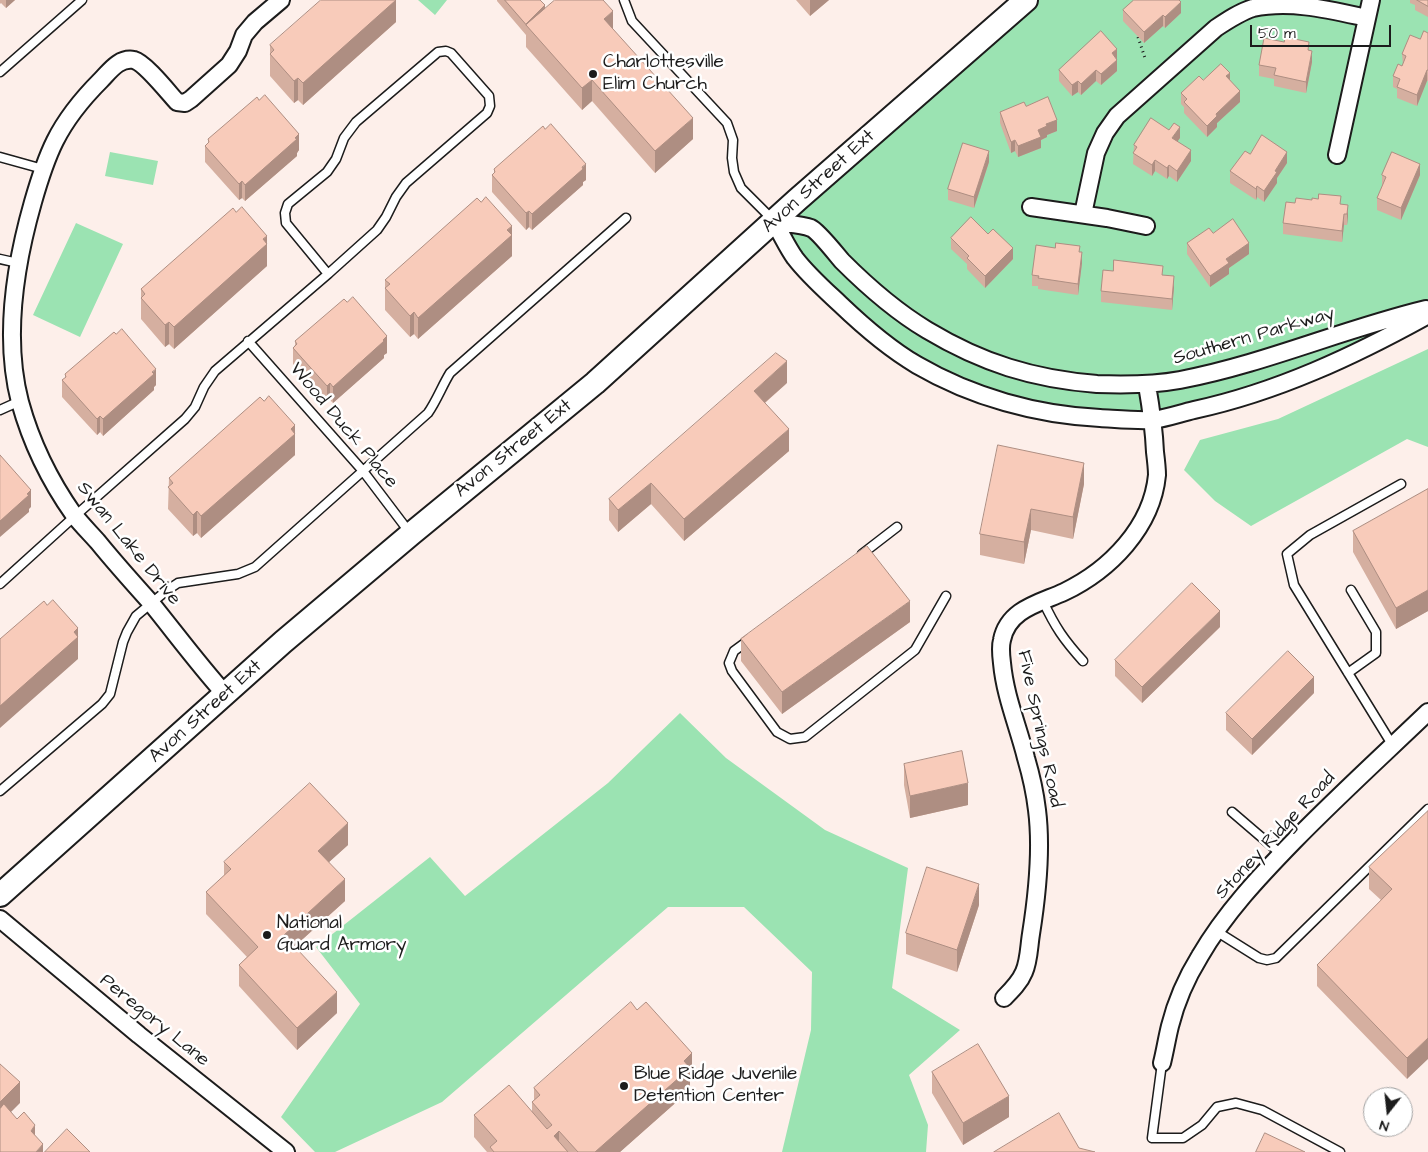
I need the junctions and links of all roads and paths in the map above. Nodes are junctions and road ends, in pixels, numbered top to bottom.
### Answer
1 (82, 0) edge
2 (281, 0) edge
3 (624, 0) edge
4 (1026, 0) edge
5 (1371, 0) edge
6 (1367, 18) junction
7 (1138, 37) edge
8 (1145, 58) dead end
9 (0, 72) edge
10 (1336, 155) dead end
11 (0, 158) edge
12 (43, 169) junction
13 (1031, 206) dead end
14 (1083, 214) junction
15 (626, 218) dead end
16 (774, 222) junction
17 (1146, 226) dead end
18 (0, 259) edge
19 (18, 263) junction
20 (328, 274) junction
21 (1428, 309) edge
22 (1428, 315) edge
23 (248, 342) junction
24 (1147, 385) junction
25 (20, 401) junction
26 (0, 410) edge
27 (1153, 420) junction
28 (363, 471) junction
29 (1401, 484) dead end
30 (75, 516) junction
31 (897, 527) dead end
32 (411, 534) junction
33 (858, 557) edge
34 (0, 584) edge
35 (1351, 590) dead end
36 (946, 596) dead end
37 (1043, 601) junction
38 (151, 604) junction
39 (757, 633) edge
40 (1083, 661) dead end
41 (1348, 673) junction
42 (225, 694) junction
43 (1428, 712) edge
44 (1392, 746) junction
45 (0, 791) edge
46 (1428, 809) edge
47 (1232, 812) dead end
48 (1282, 854) junction
49 (0, 896) edge
50 (0, 919) edge
51 (1216, 931) junction
52 (1004, 998) dead end
53 (1162, 1063) joint
54 (286, 1152) edge
55 (1340, 1152) edge

1 - 9 lane
2 - 12 street, Swan Lake Drive
3 - 16 lane
4 - 16 main road, Avon Street Ext
5 - 6 street
6 - 10 street
6 - 14 street
7 - 8 path
11 - 12 lane
12 - 19 street, Swan Lake Drive
13 - 14 street
14 - 17 street
15 - 28 lane
16 - 24 street, Southern Parkway
16 - 27 street
16 - 32 main road, Avon Street Ext
18 - 19 lane
19 - 25 street, Swan Lake Drive
20 - 20 lane
20 - 23 lane
21 - 24 street, Southern Parkway
22 - 27 street
23 - 28 lane, Wood Duck Place
23 - 30 lane
24 - 27 street, Five Springs Road
25 - 26 lane
25 - 30 street, Swan Lake Drive
27 - 37 street, Five Springs Road
28 - 32 lane, Wood Duck Place
28 - 38 lane
29 - 41 lane
30 - 34 lane
30 - 38 street, Swan Lake Drive
31 - 33 lane
32 - 42 main road, Avon Street Ext
35 - 41 lane
36 - 39 lane
37 - 40 lane
37 - 52 street, Five Springs Road
38 - 42 street, Swan Lake Drive
38 - 45 lane
41 - 44 lane
42 - 49 main road, Avon Street Ext
43 - 44 street, Stoney Ridge Road
44 - 48 street, Stoney Ridge Road
46 - 51 lane
47 - 48 lane
48 - 51 street, Stoney Ridge Road
50 - 54 street, Peregory Lane
51 - 53 street, Stoney Ridge Road
53 - 55 lane

